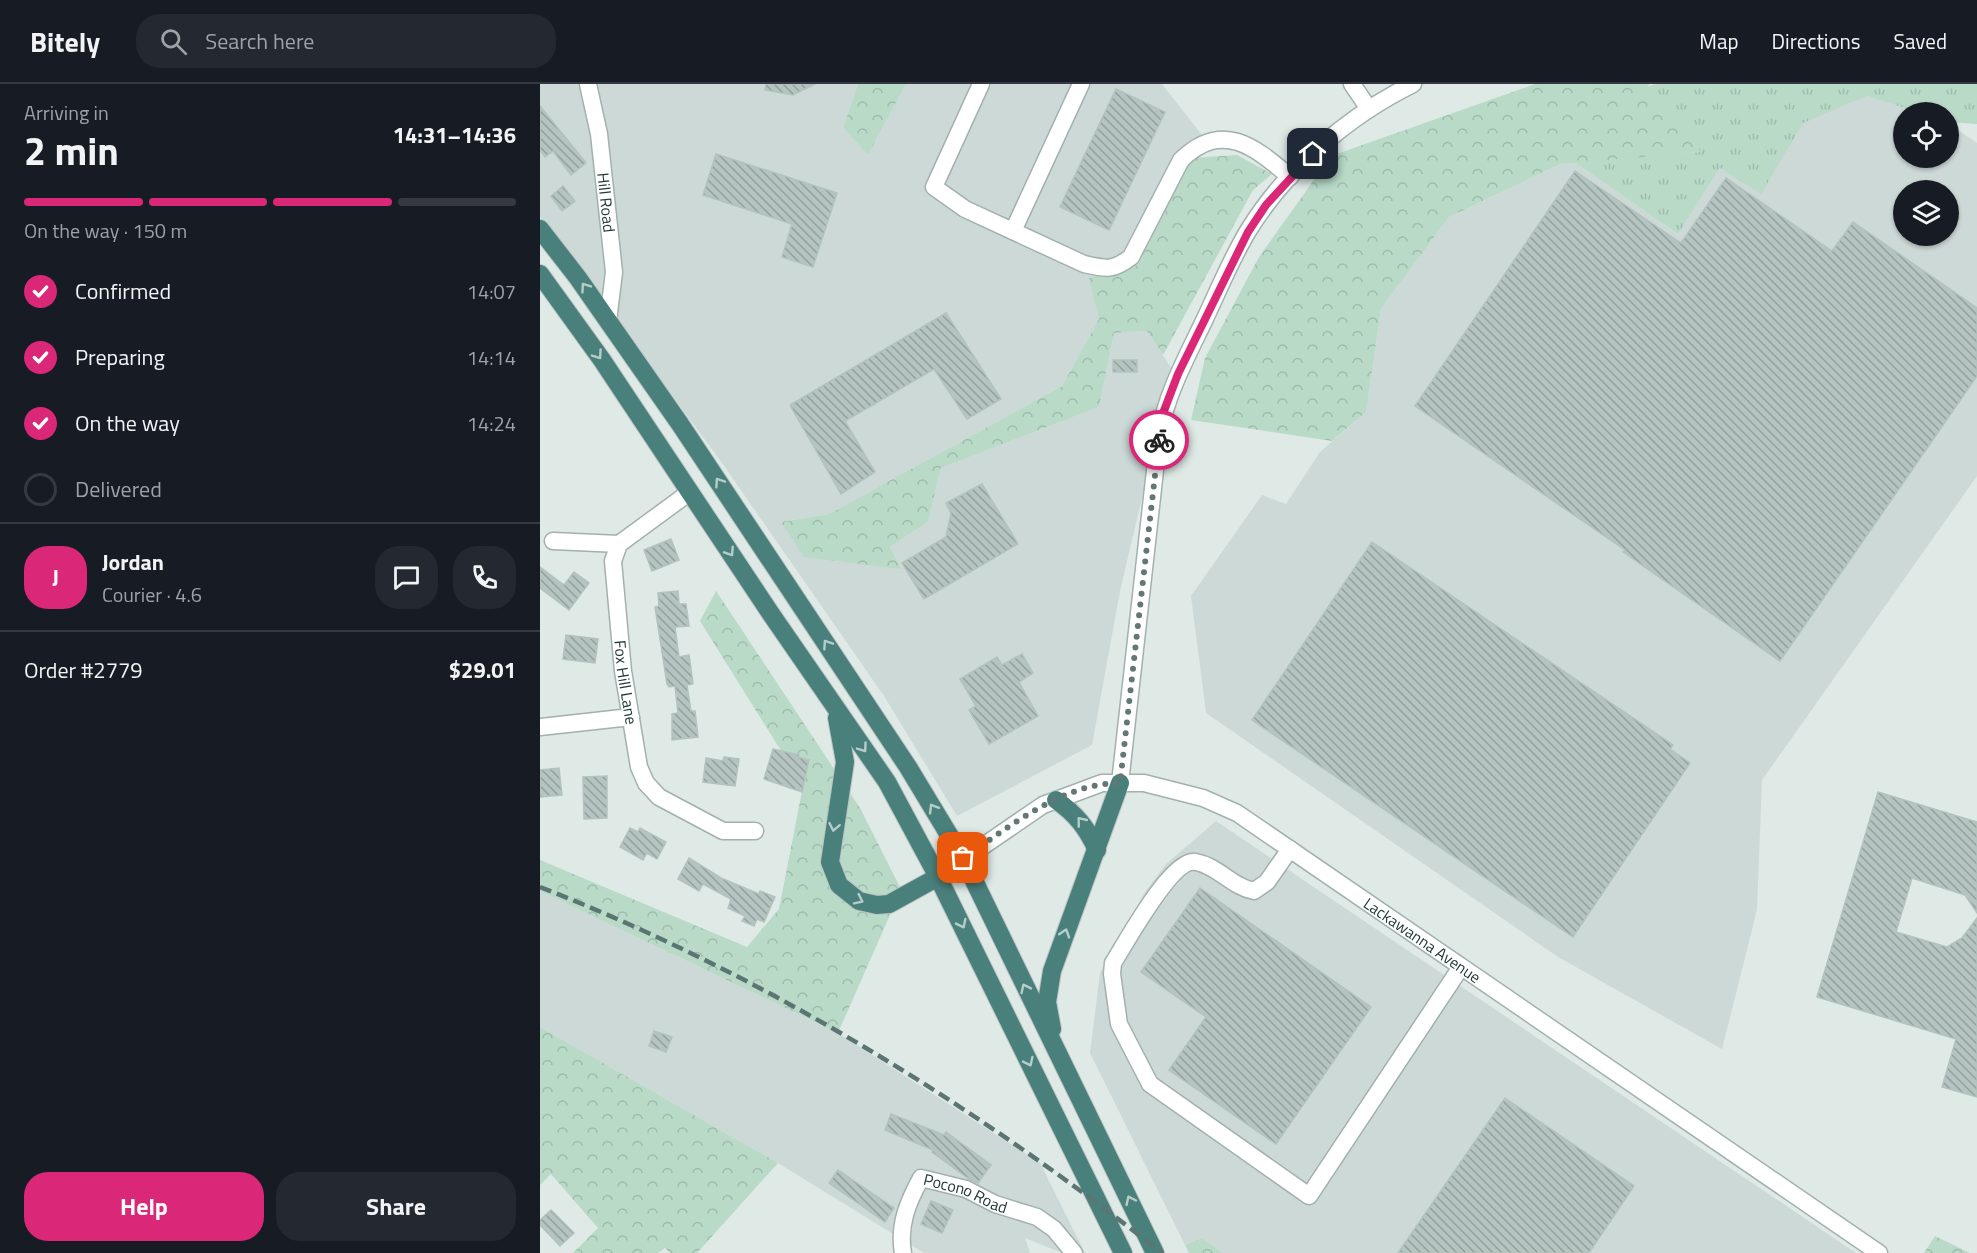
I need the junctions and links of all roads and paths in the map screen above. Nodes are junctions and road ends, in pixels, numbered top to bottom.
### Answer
1 (588, 84) edge
2 (981, 84) edge
3 (1081, 84) edge
4 (1352, 84) edge
5 (1413, 84) edge
6 (1369, 110) junction
7 (1290, 177) junction
8 (540, 229) edge
9 (1013, 231) junction
10 (540, 274) edge
11 (608, 321) junction
12 (690, 492) junction
13 (553, 541) dead end
14 (619, 544) junction
15 (835, 707) junction
16 (631, 717) junction
17 (540, 727) edge
18 (1120, 783) junction
19 (1056, 800) junction
20 (755, 831) dead end
21 (1290, 849) junction
22 (1097, 850) junction
23 (963, 858) junction
24 (938, 877) junction
25 (1461, 967) junction
26 (1056, 1051) junction
27 (903, 1253) edge
28 (1074, 1253) edge
29 (1123, 1253) edge
30 (1155, 1253) edge
31 (1879, 1253) edge

1 - 11 street, Hill Road
2 - 9 street
3 - 9 street
4 - 6 street
5 - 6 street
6 - 7 street
7 - 9 street
7 - 18 street
11 -> 8 highway
10 -> 12 highway
23 -> 11 highway
12 - 14 street
12 -> 15 highway
13 - 14 street
14 - 16 street, Fox Hill Lane
15 -> 24 highway
15 -> 24 highway
16 - 17 street
16 - 20 street, Fox Hill Lane
18 - 19 street, Lackawanna Avenue
18 - 21 street, Lackawanna Avenue
18 - 22 highway
22 -> 19 highway
19 - 23 street, Lackawanna Avenue
21 - 25 street, Lackawanna Avenue
21 - 25 street
26 -> 22 highway
23 - 24 street, Lackawanna Avenue
26 -> 23 highway
24 -> 29 highway
25 - 31 street, Lackawanna Avenue
30 -> 26 highway
27 - 28 street, Pocono Road

